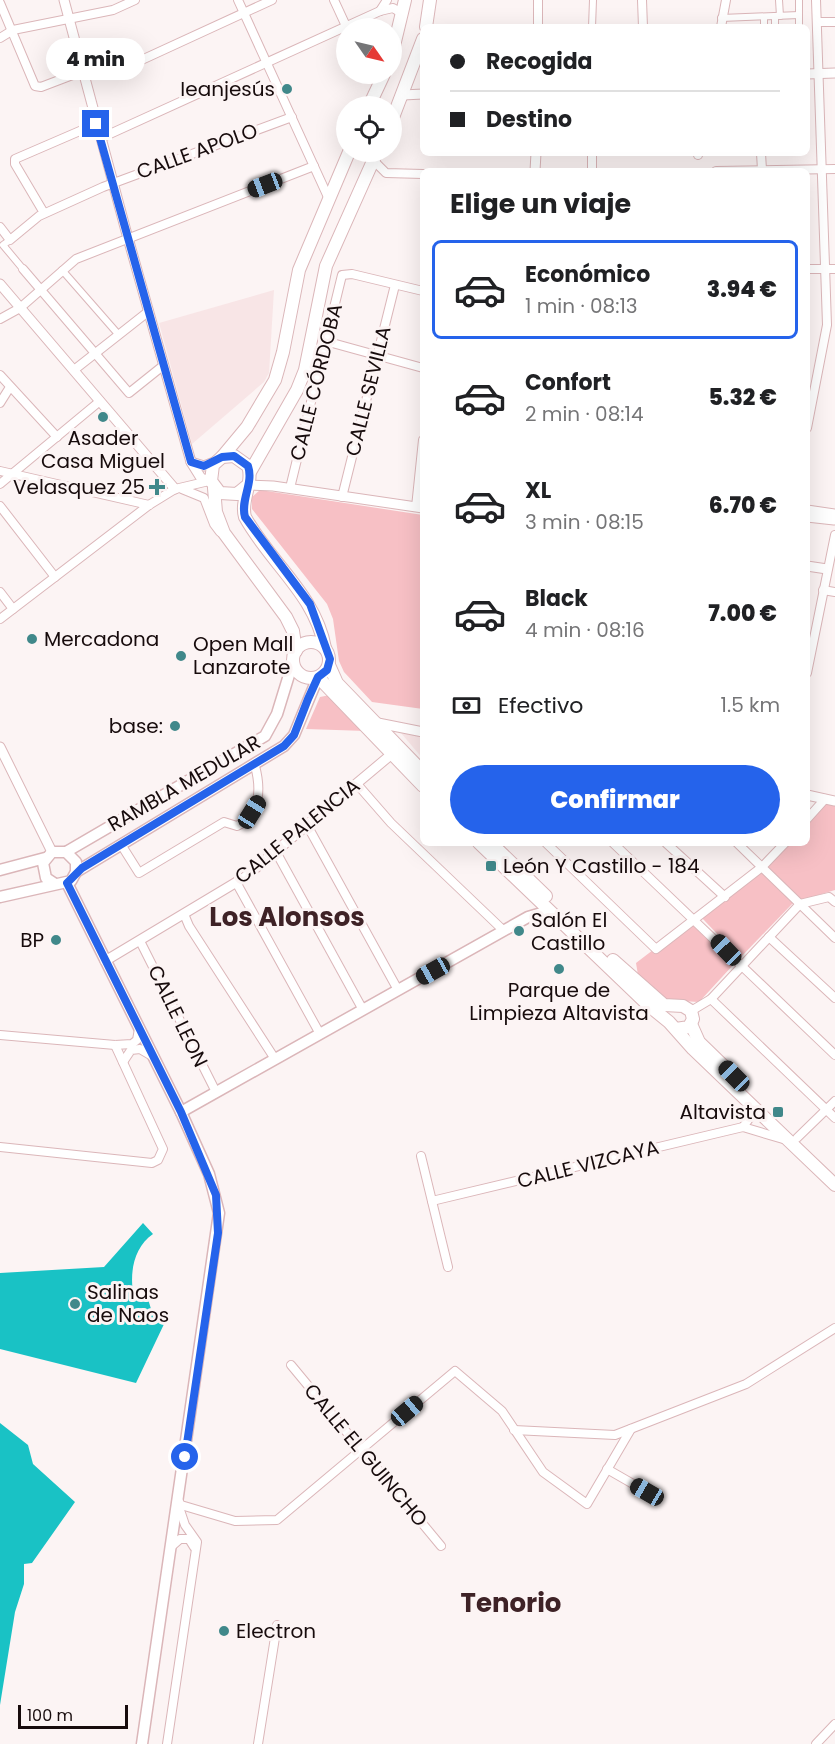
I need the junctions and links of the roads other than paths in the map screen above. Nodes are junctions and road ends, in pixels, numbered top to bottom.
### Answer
1 (64, 0) edge
2 (135, 0) edge
3 (238, 0) edge
4 (272, 0) edge
5 (334, 0) edge
6 (387, 0) edge
7 (405, 0) edge
8 (430, 0) edge
9 (538, 0) edge
10 (593, 0) edge
11 (642, 0) edge
12 (726, 0) edge
13 (779, 0) edge
14 (799, 0) edge
15 (816, 0) edge
16 (0, 3) edge
17 (380, 11) junction
18 (244, 12) junction
19 (403, 14) junction
20 (799, 15) junction
21 (777, 16) junction
22 (764, 17) junction
23 (69, 18) junction
24 (342, 18) edge
25 (364, 18) edge
26 (402, 18) edge
27 (721, 18) junction
28 (817, 22) junction
29 (835, 22) edge
30 (426, 24) edge
31 (538, 24) edge
32 (592, 24) edge
33 (643, 24) edge
34 (722, 24) edge
35 (764, 24) edge
36 (776, 24) edge
37 (800, 24) edge
38 (13, 30) junction
39 (336, 31) edge
40 (0, 38) edge
41 (420, 47) edge
42 (267, 63) junction
43 (84, 71) junction
44 (835, 73) edge
45 (810, 74) edge
46 (819, 74) junction
47 (420, 94) edge
48 (403, 95) joint
49 (292, 117) junction
50 (96, 124) junction
51 (101, 138) junction
52 (344, 162) edge
53 (372, 162) edge
54 (379, 162) edge
55 (314, 166) junction
56 (835, 169) edge
57 (810, 170) edge
58 (823, 170) junction
59 (420, 174) edge
60 (113, 183) junction
61 (328, 197) junction
62 (44, 213) junction
63 (0, 228) edge
64 (127, 237) junction
65 (10, 240) junction
66 (22, 269) joint
67 (810, 269) edge
68 (826, 269) junction
69 (835, 269) edge
70 (62, 270) junction
71 (0, 284) edge
72 (395, 285) junction
73 (40, 290) junction
74 (420, 290) edge
75 (20, 308) junction
76 (149, 311) junction
77 (0, 319) edge
78 (118, 333) junction
79 (325, 341) junction
80 (95, 353) junction
81 (375, 356) junction
82 (164, 365) junction
83 (420, 367) edge
84 (74, 370) junction
85 (0, 375) edge
86 (9, 387) junction
87 (100, 401) junction
88 (0, 403) edge
89 (810, 413) edge
90 (57, 437) junction
91 (219, 459) junction
92 (191, 462) junction
93 (0, 471) edge
94 (250, 472) junction
95 (12, 474) junction
96 (0, 484) edge
97 (212, 484) junction
98 (248, 485) junction
99 (290, 488) junction
100 (175, 489) junction
101 (420, 491) edge
102 (342, 496) junction
103 (149, 505) junction
104 (0, 506) edge
105 (419, 508) edge
106 (810, 510) edge
107 (835, 514) edge
108 (810, 517) edge
109 (835, 520) edge
110 (835, 535) edge
111 (232, 543) junction
112 (810, 566) edge
113 (828, 569) junction
114 (55, 577) junction
115 (823, 590) junction
116 (0, 592) edge
117 (835, 592) edge
118 (13, 609) junction
119 (0, 619) edge
120 (325, 648) junction
121 (294, 657) junction
122 (810, 657) edge
123 (329, 665) junction
124 (318, 677) junction
125 (329, 689) junction
126 (308, 699) junction
127 (376, 722) junction
128 (420, 732) edge
129 (0, 747) edge
130 (393, 753) junction
131 (3, 763) edge
132 (255, 766) junction
133 (420, 769) edge
134 (420, 783) edge
135 (357, 784) junction
136 (810, 796) edge
137 (830, 800) edge
138 (810, 817) edge
139 (308, 825) junction
140 (122, 846) junction
141 (482, 846) edge
142 (549, 846) edge
143 (616, 846) edge
144 (669, 846) edge
145 (740, 846) edge
146 (781, 846) edge
147 (502, 848) edge
148 (275, 850) junction
149 (66, 852) junction
150 (49, 855) junction
151 (762, 867) junction
152 (1, 868) edge
153 (76, 872) junction
154 (236, 882) junction
155 (67, 883) junction
156 (55, 884) junction
157 (0, 897) edge
158 (535, 897) junction
159 (725, 897) junction
160 (832, 899) edge
161 (800, 904) junction
162 (184, 914) junction
163 (555, 915) junction
164 (528, 917) junction
165 (696, 919) junction
166 (504, 931) junction
167 (769, 937) junction
168 (835, 938) edge
169 (140, 941) junction
170 (105, 961) junction
171 (742, 966) junction
172 (398, 990) junction
173 (835, 998) edge
174 (711, 999) junction
175 (674, 1006) junction
176 (363, 1010) junction
177 (691, 1011) junction
178 (691, 1024) junction
179 (673, 1025) junction
180 (139, 1028) junction
181 (320, 1034) junction
182 (0, 1035) edge
183 (115, 1045) junction
184 (143, 1045) junction
185 (835, 1055) edge
186 (274, 1059) junction
187 (123, 1062) junction
188 (216, 1092) junction
189 (835, 1101) edge
190 (826, 1110) junction
191 (181, 1112) junction
192 (754, 1114) junction
193 (835, 1118) edge
194 (743, 1127) junction
195 (758, 1131) junction
196 (793, 1139) junction
197 (0, 1147) edge
198 (420, 1156) dead end
199 (835, 1176) edge
200 (835, 1185) edge
201 (432, 1202) junction
202 (448, 1267) dead end
203 (835, 1328) edge
204 (291, 1365) dead end
205 (631, 1429) junction
206 (514, 1430) junction
207 (360, 1451) junction
208 (607, 1469) junction
209 (647, 1492) dead end
210 (178, 1500) junction
211 (441, 1545) dead end
212 (172, 1546) junction
213 (195, 1553) junction
214 (277, 1625) dead end
215 (835, 1724) edge
216 (142, 1744) edge
217 (167, 1744) edge
218 (258, 1744) edge
219 (816, 1744) edge

1 - 23 street
2 - 23 street
3 - 18 street
4 - 18 street
5 - 24 street
6 - 17 street
7 - 19 main road
8 - 30 main road
9 - 31 street
10 - 32 street
11 - 33 street
12 - 27 street
13 - 21 street
14 - 20 street
15 - 28 street
16 - 38 street
17 - 19 street
17 - 25 street
18 - 42 street
18 - 43 street
19 - 26 main road
20 - 21 street
20 - 37 street
21 - 22 street
21 - 36 street
22 - 27 street
22 - 35 street
23 - 38 street
23 - 43 street
27 - 34 street
28 - 29 street
28 - 46 street
38 - 40 street
38 - 43 street
39 - 42 street
41 - 48 main road
42 - 49 street
42 - 51 street
43 - 50 street
44 - 46 street
45 - 46 street
46 - 58 street
47 - 48 street
49 - 55 street
49 - 60 street, CALLE APOLO
50 - 51 street
50 - 62 street
51 - 60 street
52 - 61 main road
53 - 94 main road
54 - 59 street
55 - 61 street
55 - 64 street
56 - 58 street
57 - 58 street
58 - 68 street
60 - 62 street, CALLE APOLO
60 - 64 street
61 - 91 main road
62 - 65 street, CALLE APOLO
63 - 65 street
64 - 70 street
64 - 76 street
65 - 66 street
66 - 73 street
67 - 68 street
68 - 69 street
68 - 89 street
70 - 73 street
70 - 78 street
71 - 75 street
72 - 74 street
72 - 79 street, CALLE CÓRDOBA
72 - 81 street, CALLE SEVILLA
73 - 75 street
73 - 80 street
75 - 77 street
75 - 84 street
76 - 78 street
76 - 82 street
78 - 80 street
79 - 81 street
79 - 99 street, CALLE CÓRDOBA
80 - 82 street
80 - 84 street
81 - 83 street
81 - 102 street, CALLE SEVILLA
82 - 92 street
84 - 87 street
85 - 86 street
86 - 88 street
86 - 90 street
87 - 90 street
87 - 100 street
90 - 95 street
91 - 92 street
91 - 94 main road
91 - 97 main road
92 - 97 street
93 - 95 street
94 - 98 main road
95 - 96 street
95 - 103 street
97 - 98 main road
97 - 100 street
97 - 111 main road
98 - 99 street
98 - 120 main road
99 - 102 street
100 - 103 street
100 - 111 street
101 - 105 street
102 - 105 street
103 - 114 street
104 - 114 street
106 - 107 street
108 - 109 street
110 - 113 street
111 - 121 main road
112 - 113 street
113 - 115 street
114 - 118 street
115 - 117 street
115 - 122 street
116 - 118 street
118 - 119 street
120 - 121 main road
120 - 123 main road
121 - 124 main road
121 - 149 main road, RAMBLA MEDULAR
123 - 124 main road
123 - 127 main road
124 - 125 main road
124 - 126 main road, RAMBLA MEDULAR
125 - 126 main road
125 - 130 main road
126 - 132 main road, RAMBLA MEDULAR
127 - 128 street
127 - 133 main road
129 - 131 street
130 - 134 main road
130 - 135 street, CALLE PALENCIA
131 - 150 street
132 - 140 main road, RAMBLA MEDULAR
132 - 140 street
135 - 139 street, CALLE PALENCIA
135 - 166 street
136 - 137 street
137 - 138 street
139 - 148 street, CALLE PALENCIA
139 - 172 street
140 - 153 main road, RAMBLA MEDULAR
141 - 158 main road
142 - 165 street
143 - 165 street
144 - 159 street
145 - 151 street
146 - 151 street
147 - 175 main road
148 - 154 street, CALLE PALENCIA
148 - 176 street
149 - 150 main road
149 - 153 main road
150 - 152 main road
150 - 156 main road
151 - 159 street
151 - 161 street
153 - 155 main road
154 - 162 street, CALLE PALENCIA
154 - 181 street
155 - 156 main road
155 - 170 main road
156 - 157 main road
158 - 163 main road
158 - 164 main road
159 - 165 street
160 - 161 street
161 - 167 street
161 - 168 street
162 - 169 street, CALLE PALENCIA
162 - 186 street
163 - 164 main road
163 - 179 main road
164 - 166 main road
165 - 171 street
166 - 172 main road
167 - 171 street
167 - 173 street
169 - 170 street, CALLE PALENCIA
169 - 188 street, CALLE LEON
170 - 180 main road
171 - 174 street
171 - 185 street
172 - 176 main road
174 - 177 street
174 - 190 street
175 - 177 main road
175 - 179 main road
176 - 181 main road
177 - 178 main road
178 - 179 main road
178 - 196 main road
179 - 192 main road
180 - 183 street
180 - 184 main road
181 - 186 main road
182 - 183 street
183 - 187 street
184 - 187 street
184 - 191 main road
186 - 188 main road
187 - 197 street
188 - 191 main road
189 - 190 street
190 - 193 street
190 - 196 street
191 - 210 main road
192 - 194 street
192 - 195 street
192 - 196 main road
194 - 195 street
194 - 201 street, CALLE VIZCAYA
195 - 196 street
196 - 199 main road
196 - 200 main road
198 - 201 street
201 - 202 street
203 - 205 street
204 - 207 street, CALLE EL GUINCHO
205 - 206 street
205 - 208 street
206 - 207 street
206 - 208 street
207 - 210 street
207 - 211 street, CALLE EL GUINCHO
208 - 209 street
210 - 212 main road
210 - 213 street
212 - 213 street
212 - 216 main road
213 - 217 street
214 - 218 street
215 - 219 street

